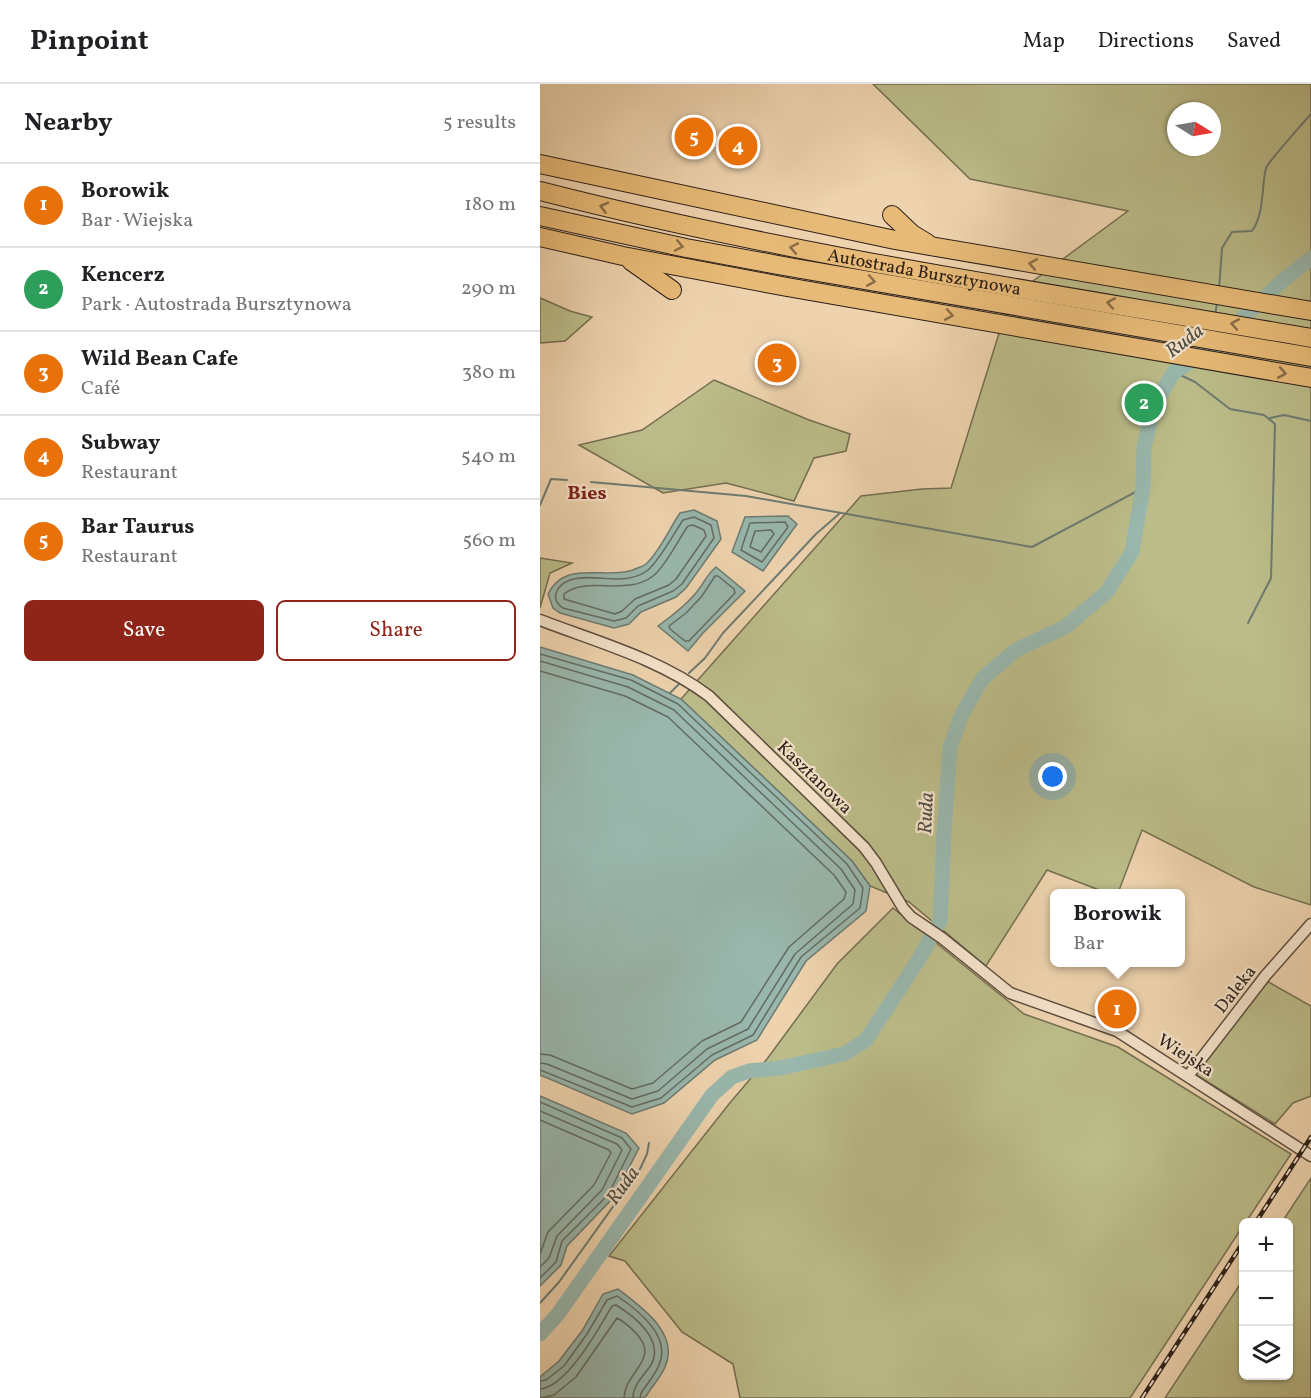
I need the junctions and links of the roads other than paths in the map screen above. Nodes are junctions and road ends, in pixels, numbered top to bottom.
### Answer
1 (540, 164) edge
2 (540, 191) edge
3 (892, 215) dead end
4 (540, 216) edge
5 (540, 237) edge
6 (934, 246) junction
7 (623, 256) junction
8 (672, 290) dead end
9 (1311, 311) edge
10 (1311, 338) edge
11 (1311, 357) edge
12 (1311, 378) edge
13 (540, 620) edge
14 (1311, 924) edge
15 (1034, 1002) joint
16 (1188, 1077) junction
17 (1311, 1156) edge

1 - 6 highway
10 -> 2 highway, Autostrada Bursztynowa
3 - 6 highway
4 -> 11 highway, Autostrada Bursztynowa
5 - 7 highway
9 -> 6 highway
7 - 8 highway
7 -> 12 highway
13 - 15 street, Kasztanowa
14 - 16 street, Daleka
15 - 16 street, Wiejska
16 - 17 street, Wiejska

